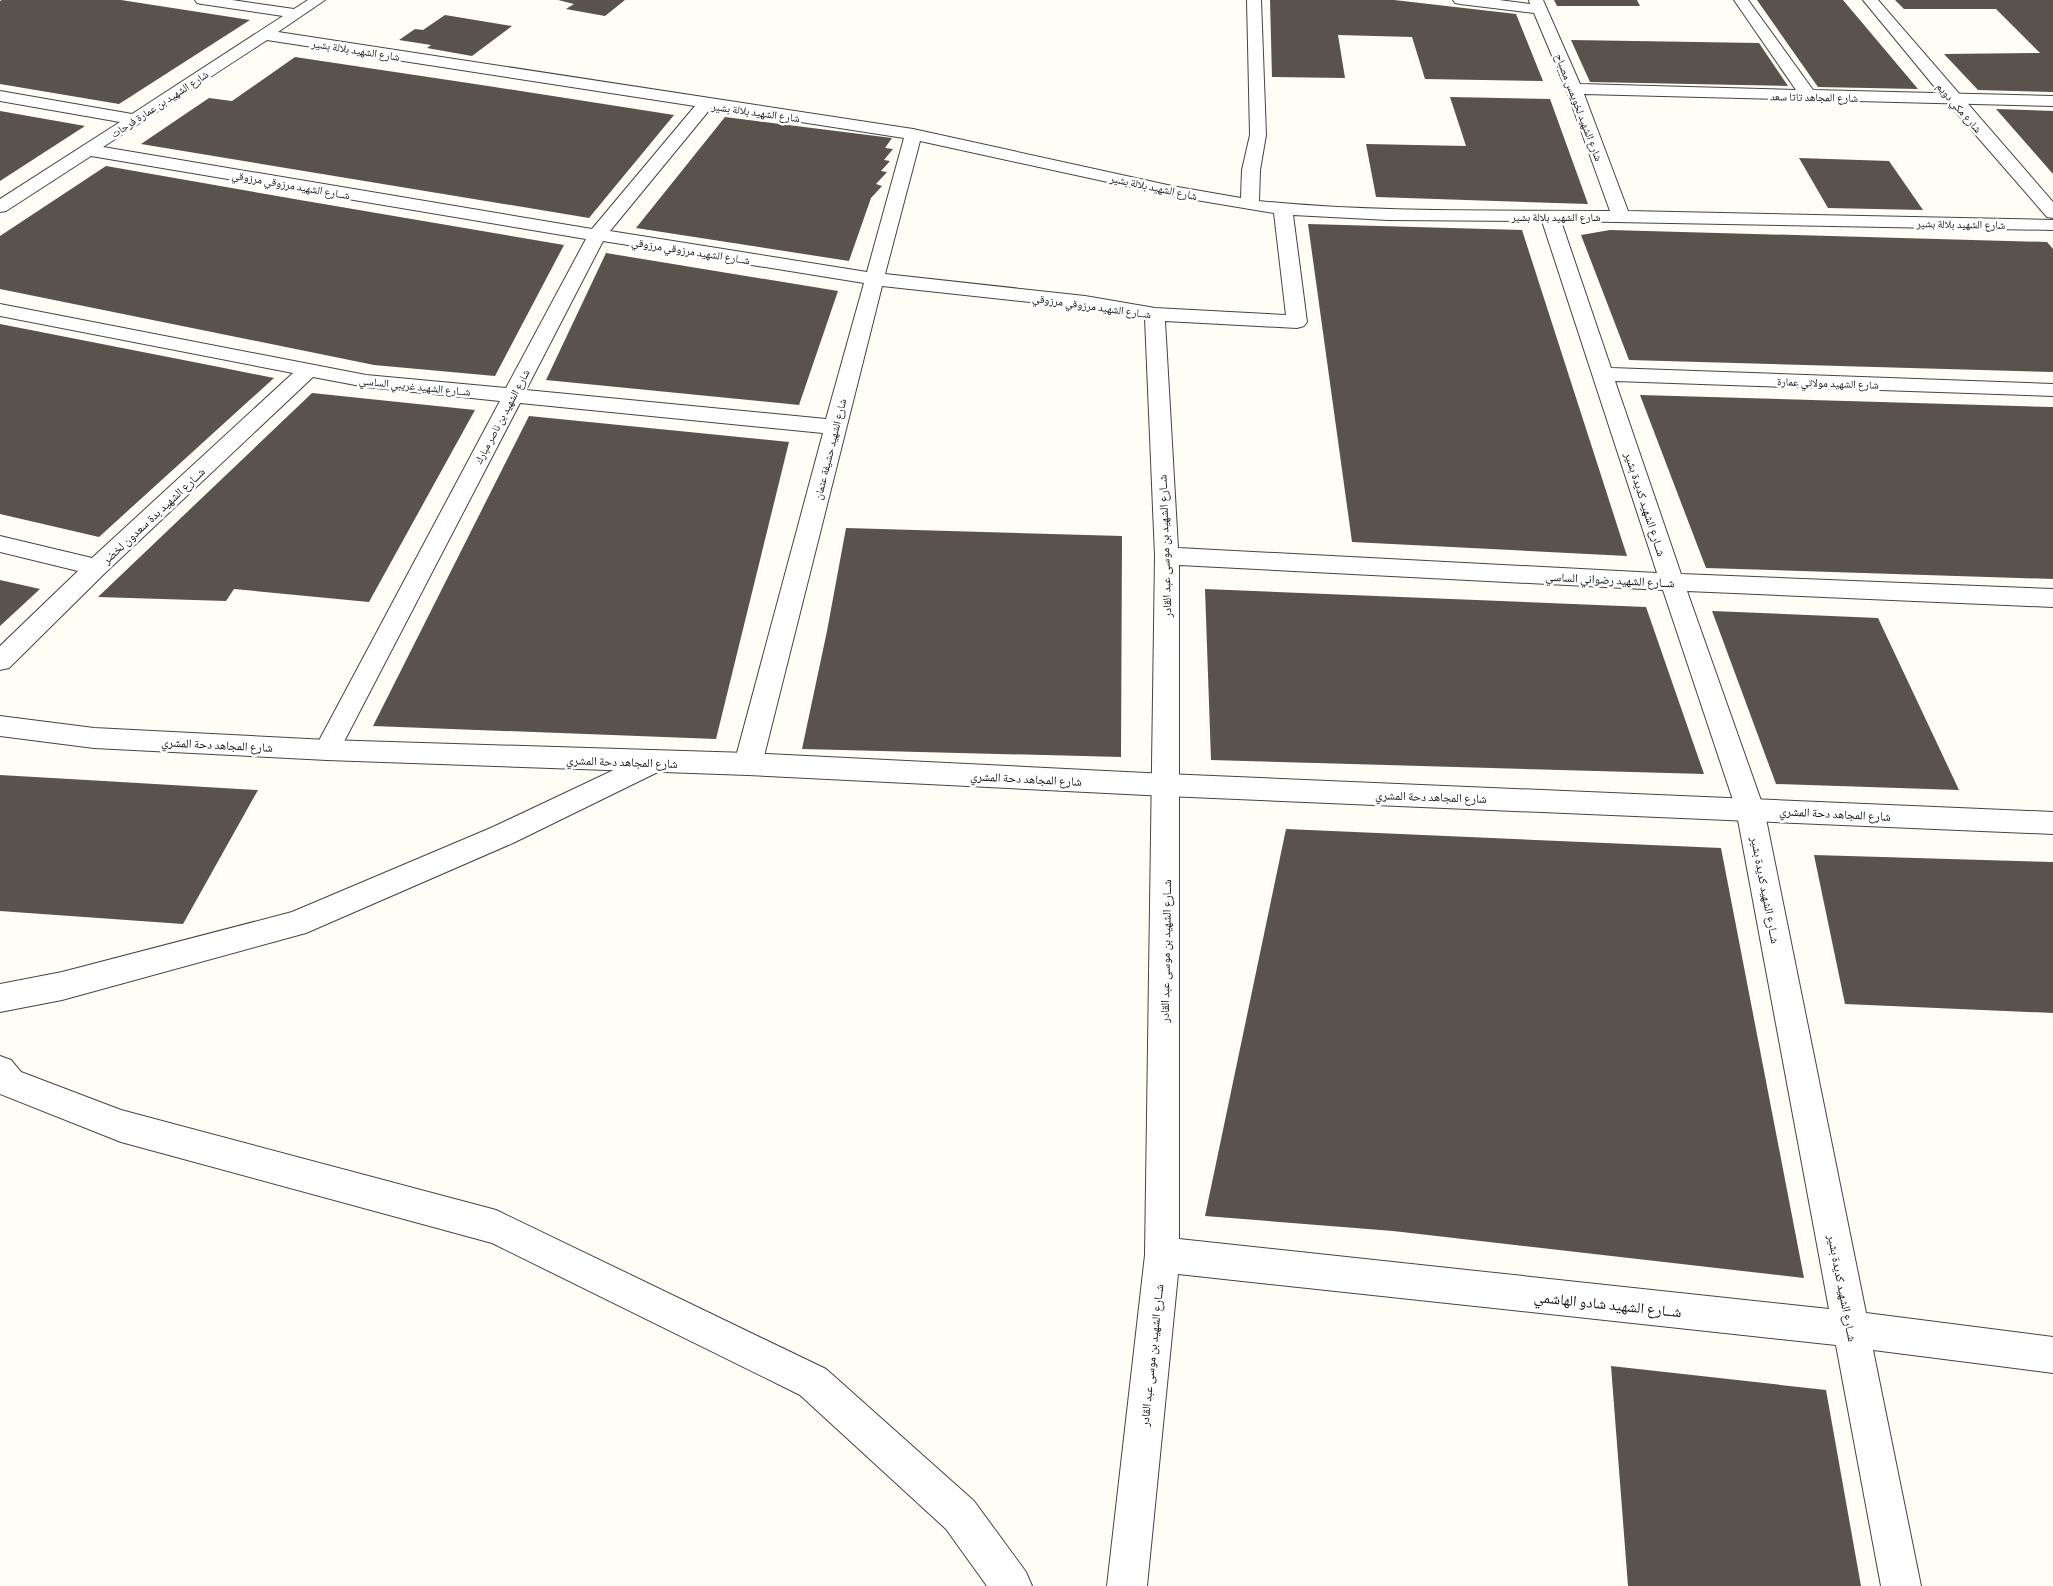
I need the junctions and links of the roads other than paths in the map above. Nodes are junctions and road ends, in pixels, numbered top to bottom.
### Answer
1 (202, 0) edge
2 (318, 0) edge
3 (1254, 0) edge
4 (1460, 0) edge
5 (1741, 0) edge
6 (1870, 0) edge
7 (1537, 5) edge
8 (296, 14) junction
9 (265, 35) junction
10 (1574, 89) junction
11 (0, 96) edge
12 (1809, 96) junction
13 (1953, 99) junction
14 (2053, 101) edge
15 (706, 103) junction
16 (133, 120) junction
17 (913, 134) junction
18 (88, 150) junction
19 (1250, 205) junction
20 (0, 207) edge
21 (1283, 209) junction
22 (2053, 213) edge
23 (1550, 216) junction
24 (1621, 216) junction
25 (2053, 225) edge
26 (597, 235) junction
27 (874, 279) junction
28 (0, 310) edge
29 (1155, 314) junction
30 (309, 370) junction
31 (1602, 374) junction
32 (2053, 390) edge
33 (512, 395) junction
34 (835, 427) junction
35 (0, 544) edge
36 (1167, 556) junction
37 (97, 567) junction
38 (1672, 582) junction
39 (2053, 598) edge
40 (0, 662) edge
41 (0, 726) edge
42 (327, 750) junction
43 (654, 762) junction
44 (748, 764) junction
45 (1166, 785) junction
46 (1750, 809) junction
47 (2053, 823) edge
48 (0, 998) edge
49 (0, 1071) edge
50 (1162, 1255) junction
51 (1851, 1329) junction
52 (2053, 1355) edge
53 (1012, 1586) edge
54 (1127, 1586) edge
55 (1901, 1586) edge

1 - 8 street
2 - 8 street, شارع الشهيد بن عمارة فرحات
3 - 19 street
4 - 7 street
5 - 12 street
6 - 13 street, شارع مكي دويم
7 - 10 street, شارع الشهيد لخويمس مصباح
8 - 9 street, شارع الشهيد بن عمارة فرحات
9 - 15 street, شارع الشهيد بلالة بشير
9 - 16 street, شارع الشهيد بن عمارة فرحات
10 - 12 street, شارع المجاهد تاتا سعد
10 - 24 street, شارع الشهيد لخويمس مصباح
11 - 16 street
12 - 13 street, شارع المجاهد تاتا سعد
13 - 14 street, شارع المجاهد تاتا سعد
13 - 22 street, شارع مكي دويم
15 - 17 street, شارع الشهيد بلالة بشير
15 - 26 street, شارع الشهيد بن ناصر مبارك
16 - 18 street, شارع الشهيد بن عمارة فرحات
17 - 19 street, شارع الشهيد بلالة بشير
17 - 27 street, شارع الشهيد حشيفة عثمان
18 - 20 street, شارع الشهيد بن عمارة فرحات
18 - 26 street, شــارع الشهيد مرزوقي مرزوقي
19 - 21 street, شارع الشهيد بلالة بشير
21 - 23 street, شارع الشهيد بلالة بشير
21 - 29 street, شــارع الشهيد مرزوقي مرزوقي
23 - 24 street, شارع الشهيد بلالة بشير
23 - 31 street, شــارع الشهيد كديدة بشير
24 - 25 street, شارع الشهيد بلالة بشير
26 - 27 street, شــارع الشهيد مرزوقي مرزوقي
26 - 33 street, شارع الشهيد بن ناصر مبارك
27 - 29 street, شــارع الشهيد مرزوقي مرزوقي
27 - 34 street, شارع الشهيد حشيفة عثمان
28 - 30 street, شــارع الشهيد غريبي الساسي
29 - 36 street, شــارع الشهيد بن موسى عبد القادر
30 - 33 street, شــارع الشهيد غريبي الساسي
30 - 37 street, شــارع الشهيد بدة سعدون لخضر
31 - 32 street, شارع الشهيد مولاتي عمارة
31 - 38 street, شــارع الشهيد كديدة بشير
33 - 34 street, شــارع الشهيد غريبي الساسي
33 - 42 street, شارع الشهيد بن ناصر مبارك
34 - 44 street, شارع الشهيد حشيفة عثمان
35 - 37 street
36 - 38 street, شــارع الشهيد رضواني الساسي
36 - 45 street, شــارع الشهيد بن موسى عبد القادر
37 - 40 street, شــارع الشهيد بدة سعدون لخضر
38 - 39 street, شــارع الشهيد رضواني الساسي
38 - 46 street, شــارع الشهيد كديدة بشير
41 - 42 street, شارع المجاهد دحة المشري
42 - 43 street, شارع المجاهد دحة المشري
43 - 44 street, شارع المجاهد دحة المشري
43 - 48 street
44 - 45 street, شارع المجاهد دحة المشري
45 - 46 street, شارع المجاهد دحة المشري
45 - 50 street, شــارع الشهيد بن موسى عبد القادر
46 - 47 street, شارع المجاهد دحة المشري
46 - 51 street, شــارع الشهيد كديدة بشير
49 - 53 street
50 - 51 street, شــارع الشهيد شادو الهاشمي
50 - 54 street, شــارع الشهيد بن موسى عبد القادر
51 - 52 street, شــارع الشهيد شادو الهاشمي
51 - 55 street, شــارع الشهيد كديدة بشير

